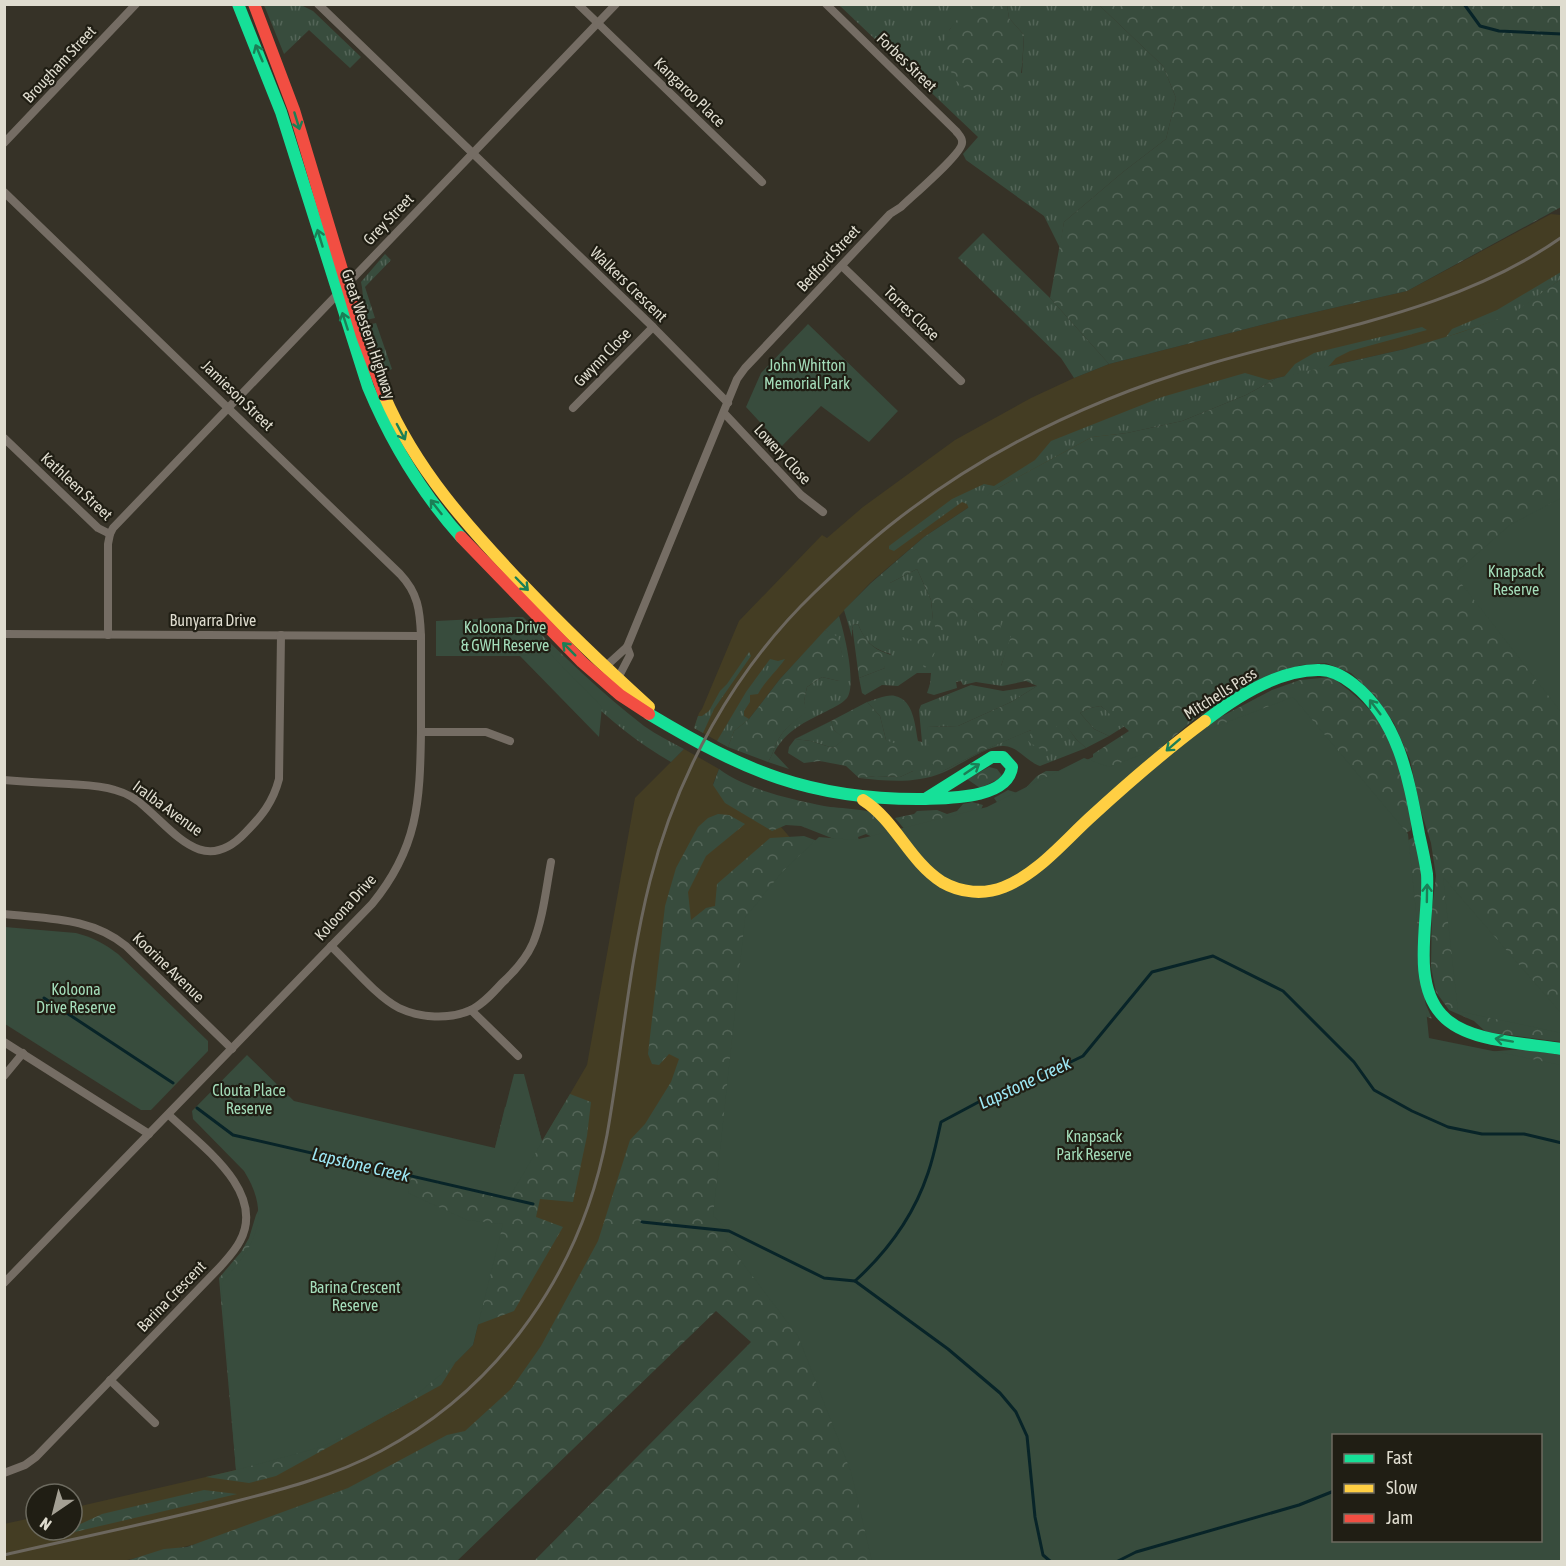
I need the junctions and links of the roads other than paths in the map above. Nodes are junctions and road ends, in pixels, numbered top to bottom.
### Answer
1 (136, 4) edge
2 (238, 4) edge
3 (254, 4) edge
4 (318, 4) edge
5 (578, 4) edge
6 (616, 4) edge
7 (826, 4) edge
8 (598, 23) junction
9 (4, 143) edge
10 (962, 144) joint
11 (472, 153) junction
12 (762, 182) dead end
13 (4, 192) edge
14 (842, 266) junction
15 (346, 284) junction
16 (337, 294) junction
17 (652, 327) junction
18 (961, 381) dead end
19 (728, 403) junction
20 (229, 408) junction
21 (573, 408) dead end
22 (724, 412) junction
23 (4, 438) edge
24 (823, 512) dead end
25 (110, 534) junction
26 (4, 634) edge
27 (108, 634) junction
28 (281, 636) junction
29 (421, 636) junction
30 (627, 647) junction
31 (605, 667) junction
32 (615, 684) junction
33 (421, 732) junction
34 (510, 741) dead end
35 (4, 780) edge
36 (860, 798) junction
37 (925, 799) junction
38 (551, 862) dead end
39 (4, 914) edge
40 (331, 946) junction
41 (471, 1010) junction
42 (4, 1042) edge
43 (232, 1049) junction
44 (1562, 1049) edge
45 (22, 1053) junction
46 (518, 1056) dead end
47 (4, 1076) edge
48 (169, 1115) junction
49 (150, 1134) junction
50 (4, 1283) edge
51 (110, 1380) junction
52 (155, 1423) dead end
53 (4, 1473) edge

1 - 9 street, Brougham Street
16 -> 2 main road, Great Western Highway
3 -> 15 main road, Great Western Highway
4 - 11 street, Walkers Crescent
5 - 8 street, Kangaroo Place
6 - 8 street, Grey Street
7 - 10 street, Forbes Street
8 - 11 street, Grey Street
8 - 12 street, Kangaroo Place
10 - 14 street, Bedford Street
11 - 15 street, Grey Street
11 - 17 street, Walkers Crescent
13 - 20 street, Jamieson Street
14 - 18 street, Torres Close
14 - 19 street, Bedford Street
15 - 16 street, Grey Street
15 -> 31 main road, Great Western Highway
16 - 20 street, Grey Street
32 -> 16 main road, Great Western Highway
17 - 19 street, Walkers Crescent
17 - 21 street, Gwynn Close
19 - 22 street
20 - 25 street, Grey Street
20 - 29 street, Jamieson Street
22 - 24 street, Lowery Close
22 - 30 street
23 - 25 street, Kathleen Street
25 - 27 street, Kathleen Street
26 - 27 street, Bunyarra Drive
27 - 28 street, Bunyarra Drive
28 - 29 street, Bunyarra Drive
28 - 35 street, Iralba Avenue
29 - 33 street, Koloona Drive
30 - 31 street
30 - 32 street
31 - 32 main road, Great Western Highway
32 - 36 main road, Great Western Highway
33 - 34 street
33 - 40 street, Koloona Drive
36 - 37 main road, Great Western Highway
44 -> 36 main road, Mitchells Pass
37 -> 37 main road, Great Western Highway
38 - 41 street
39 - 43 street, Koorine Avenue
40 - 41 street
40 - 43 street, Koloona Drive
41 - 46 street
42 - 45 street
43 - 48 street, Koloona Drive
45 - 47 street
45 - 49 street
48 - 49 street, Koloona Drive
48 - 51 street, Barina Crescent
49 - 50 street, Koloona Drive
51 - 52 street
51 - 53 street, Barina Crescent

